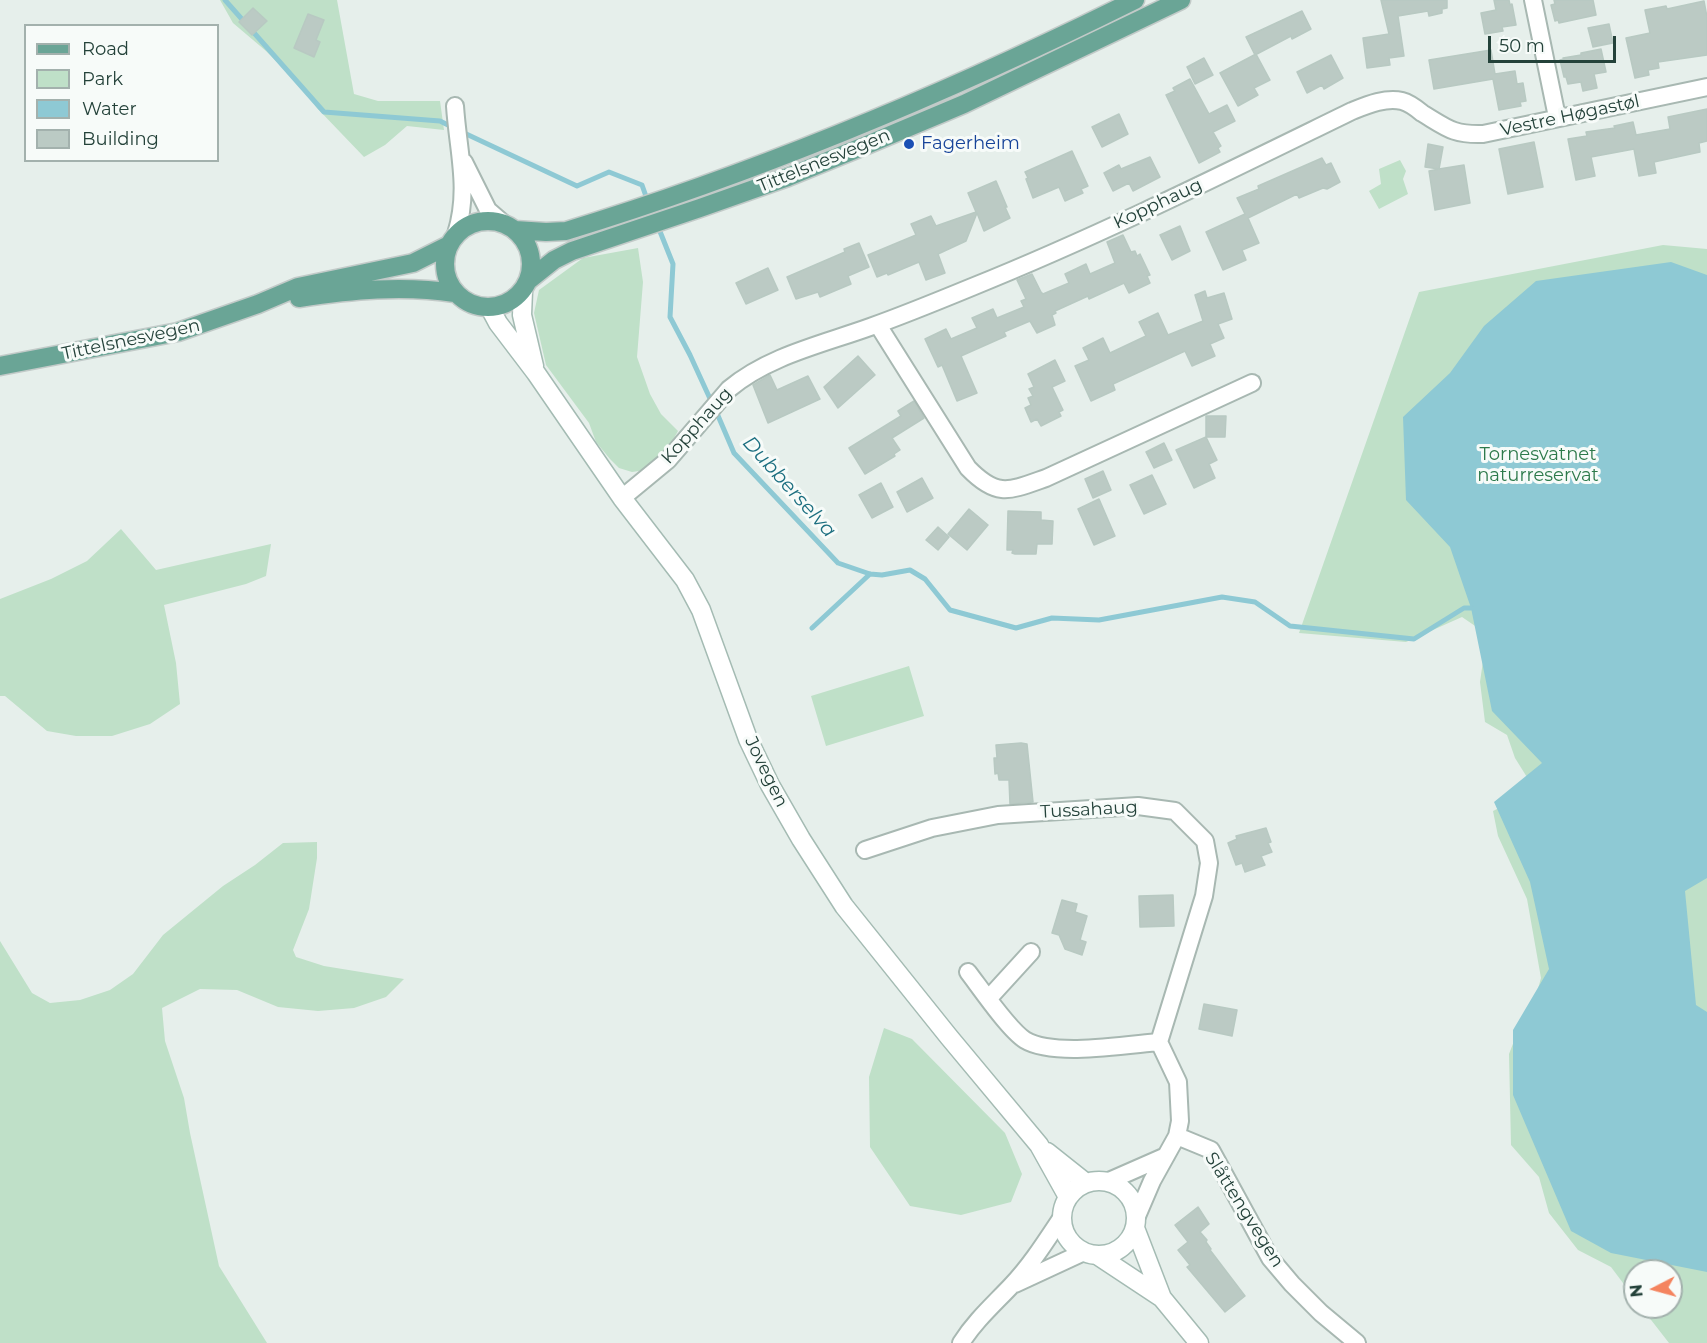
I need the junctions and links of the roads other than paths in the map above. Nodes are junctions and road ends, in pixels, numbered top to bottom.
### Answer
1 (1135, 0) edge
2 (1181, 0) edge
3 (1533, 0) edge
4 (1707, 87) edge
5 (455, 106) dead end
6 (1557, 117) junction
7 (1436, 121) joint
8 (462, 158) junction
9 (509, 226) junction
10 (453, 240) junction
11 (526, 285) junction
12 (455, 293) junction
13 (258, 304) junction
14 (490, 308) junction
15 (878, 325) junction
16 (0, 366) edge
17 (536, 373) junction
18 (1252, 383) dead end
19 (622, 498) junction
20 (865, 850) dead end
21 (1031, 952) dead end
22 (968, 972) dead end
23 (989, 998) junction
24 (1159, 1042) junction
25 (1178, 1136) junction
26 (1039, 1145) junction
27 (1166, 1156) junction
28 (1109, 1181) junction
29 (1086, 1183) junction
30 (1068, 1197) junction
31 (1062, 1217) junction
32 (1136, 1222) junction
33 (1090, 1254) junction
34 (1011, 1286) junction
35 (1162, 1298) junction
36 (961, 1343) edge
37 (1199, 1343) edge
38 (1357, 1343) edge

1 - 9 main road, Tittelsnesvegen
2 - 11 main road, Tittelsnesvegen
3 - 6 street
4 - 6 street, Vestre Høgastøl
5 - 8 street
6 - 7 street, Vestre Høgastøl
7 - 15 street, Kopphaug
8 - 9 street
8 - 10 street
9 - 10 main road
9 - 11 main road
10 - 12 main road
10 - 13 main road, Tittelsnesvegen
11 - 14 main road
11 - 17 street, Jovegen
12 - 13 main road, Tittelsnesvegen
12 - 14 main road
13 - 16 main road, Tittelsnesvegen
14 - 17 street, Jovegen
15 - 18 street
15 - 19 street, Kopphaug
17 - 19 street, Jovegen
19 - 26 street, Jovegen
20 - 24 street, Tussahaug
21 - 23 street
22 - 23 street
23 - 24 street
24 - 25 street
25 - 27 street
25 - 38 street, Slåttengvegen
26 - 29 street, Jovegen
26 - 30 street, Jovegen
27 - 28 street
27 - 32 street
28 - 29 street
28 - 32 street
29 - 30 street
30 - 31 street
31 - 33 street
31 - 34 street
32 - 33 street
32 - 35 street
33 - 34 street
33 - 35 street
34 - 36 street
35 - 37 street

